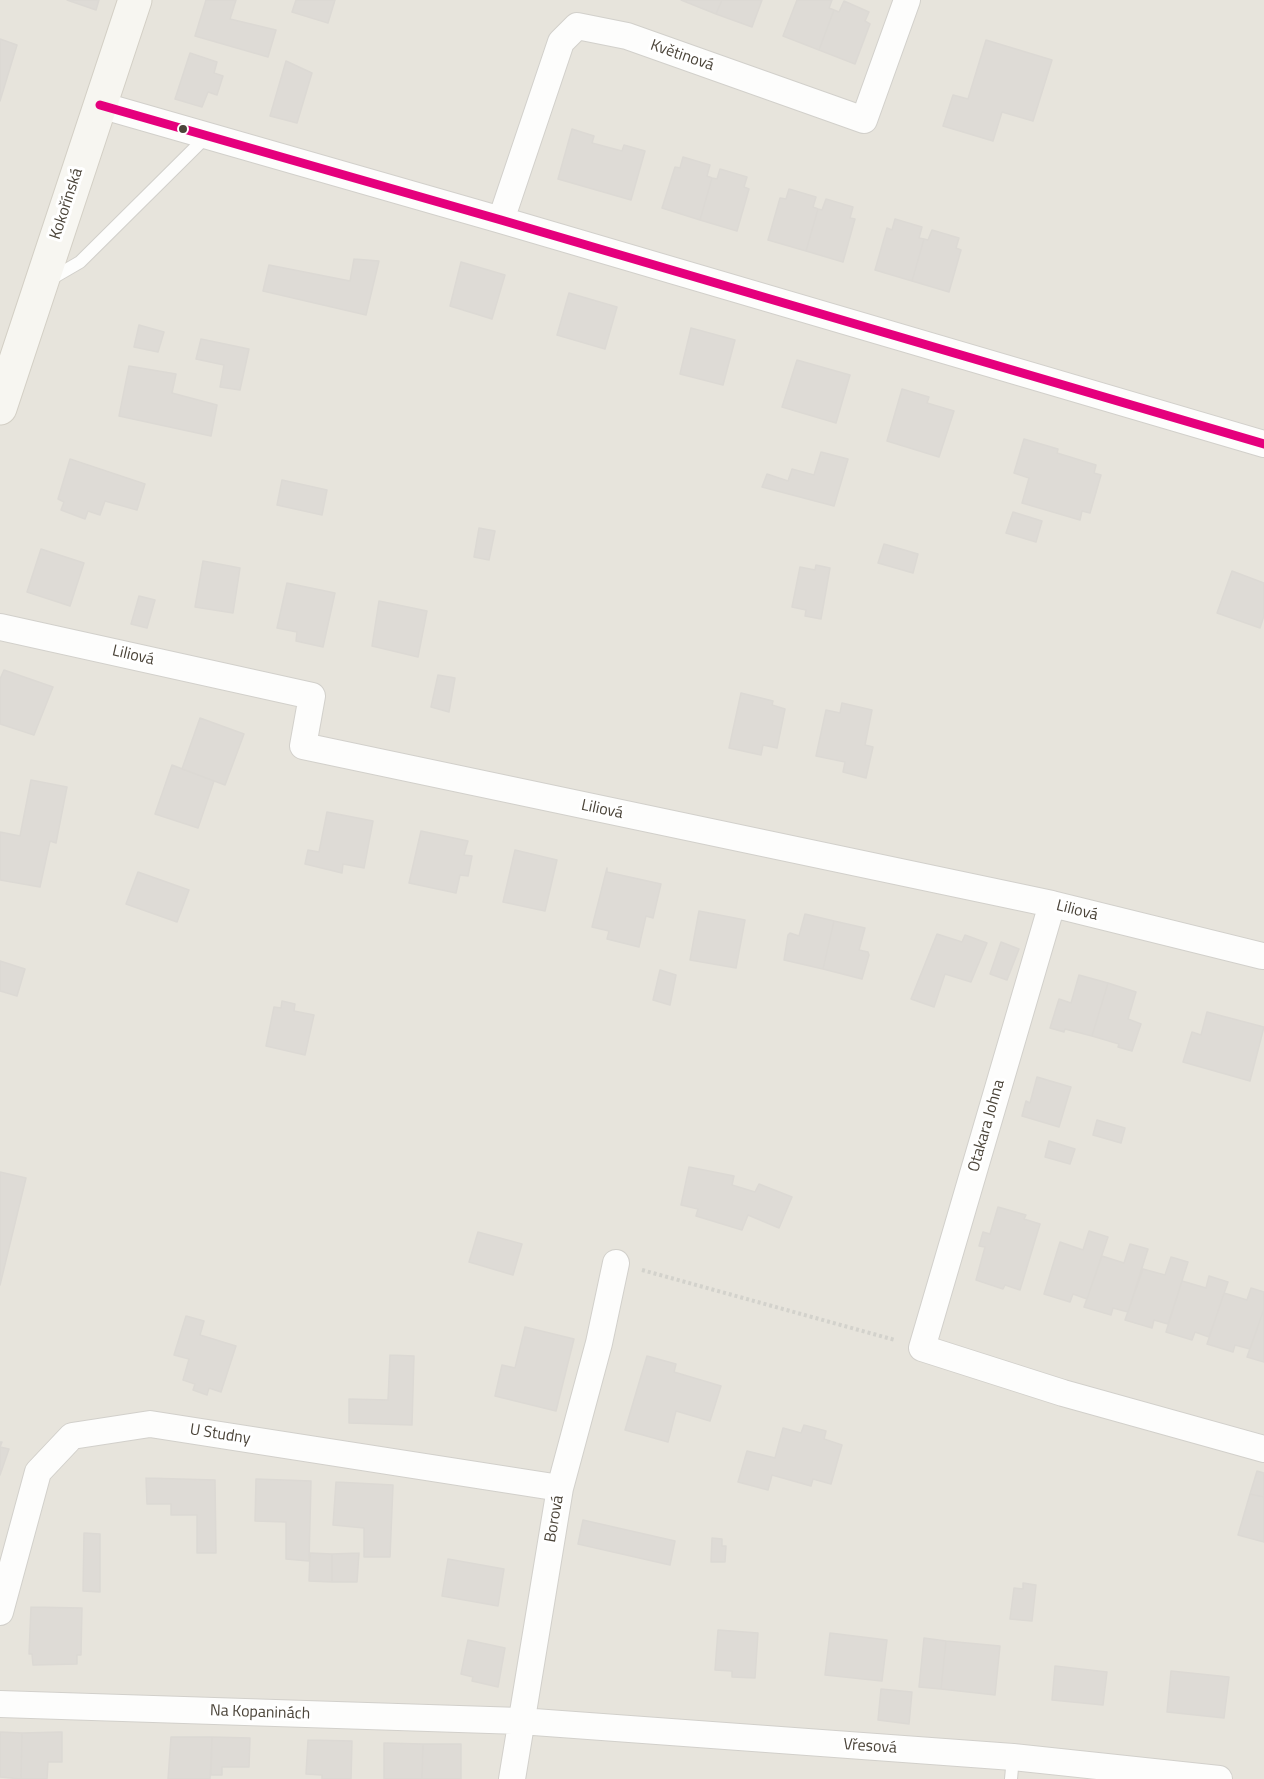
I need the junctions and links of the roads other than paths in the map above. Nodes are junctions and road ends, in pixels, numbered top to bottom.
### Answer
1 (135, 0) edge
2 (907, 0) edge
3 (100, 105) junction
4 (207, 136) junction
5 (501, 219) junction
6 (41, 285) junction
7 (0, 408) edge
8 (1264, 444) edge
9 (0, 627) edge
10 (1052, 904) junction
11 (1262, 956) dead end
12 (616, 1263) road end
13 (1264, 1449) edge
14 (560, 1488) junction
15 (0, 1612) edge
16 (0, 1704) edge
17 (520, 1721) junction
18 (1012, 1768) edge
19 (512, 1779) edge
20 (1219, 1779) edge

1 - 3 main road, Kokořínská
2 - 5 street, Květinová
3 - 4 street
3 - 6 main road, Kokořínská
4 - 5 street
4 - 6 lane
5 - 8 street
6 - 7 main road, Kokořínská
9 - 10 street, Liliová
10 - 11 street, Liliová
10 - 13 street, Otakara Johna
12 - 14 street, Borová
14 - 15 street, U Studny
14 - 17 street, Borová
16 - 17 street, Na Kopaninách
17 - 18 street, Vřesová
17 - 19 street, Borová
18 - 20 street, Vřesová

